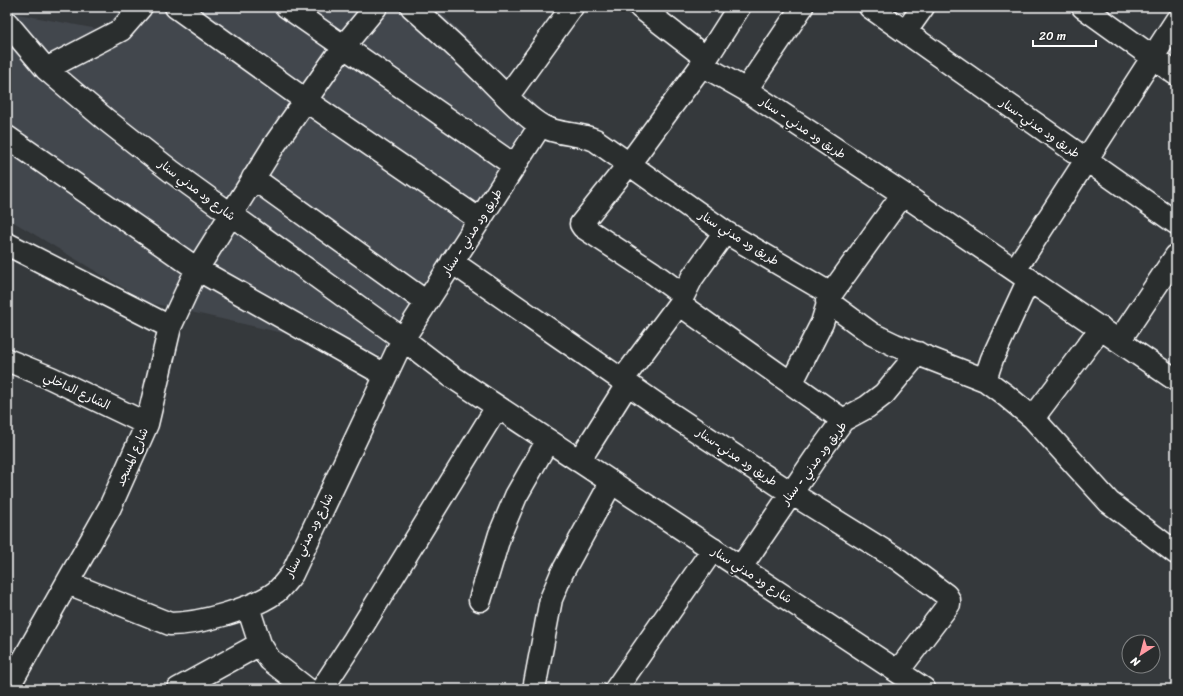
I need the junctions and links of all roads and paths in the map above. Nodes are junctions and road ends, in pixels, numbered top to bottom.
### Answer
1 (141, 7) edge
2 (176, 7) edge
3 (287, 7) edge
4 (376, 7) edge
5 (412, 7) edge
6 (572, 7) edge
7 (640, 7) edge
8 (739, 7) edge
9 (802, 7) edge
10 (870, 7) edge
11 (923, 7) edge
12 (1083, 7) edge
13 (1176, 21) edge
14 (7, 22) edge
15 (906, 31) junction
16 (343, 47) junction
17 (1152, 57) junction
18 (704, 62) junction
19 (46, 69) junction
20 (1176, 74) edge
21 (746, 90) junction
22 (507, 97) junction
23 (305, 100) junction
24 (540, 126) junction
25 (7, 138) edge
26 (1087, 160) junction
27 (629, 164) junction
28 (515, 166) junction
29 (254, 178) junction
30 (903, 194) junction
31 (230, 215) junction
32 (480, 220) junction
33 (1176, 223) edge
34 (725, 232) junction
35 (7, 244) edge
36 (1176, 256) edge
37 (452, 262) junction
38 (197, 269) junction
39 (1022, 274) junction
40 (829, 298) junction
41 (681, 299) junction
42 (426, 302) junction
43 (170, 327) junction
44 (1101, 328) junction
45 (403, 339) junction
46 (1119, 341) junction
47 (918, 353) junction
48 (7, 360) edge
49 (385, 375) junction
50 (985, 380) junction
51 (1176, 380) edge
52 (625, 381) junction
53 (792, 382) junction
54 (496, 407) junction
55 (1033, 418) junction
56 (844, 420) junction
57 (146, 424) junction
58 (548, 440) junction
59 (579, 461) junction
60 (611, 483) junction
61 (791, 493) junction
62 (713, 549) junction
63 (1176, 553) edge
64 (741, 567) junction
65 (68, 583) junction
66 (480, 600) dead end
67 (248, 607) junction
68 (260, 644) junction
69 (898, 671) junction
70 (7, 689) edge
71 (178, 689) edge
72 (307, 689) edge
73 (322, 689) edge
74 (534, 689) edge
75 (616, 689) edge
76 (924, 689) edge

1 - 19 street
2 - 23 street
3 - 16 street
4 - 16 street, شارع المسجد
5 - 22 street
6 - 22 street
7 - 18 street, طريق ود مدني - سنار
8 - 18 street
9 - 21 street
10 - 15 street, طريق ود مدني-سنار
11 - 15 street
12 - 17 street
13 - 17 street
14 - 19 street, شارع ود مدني سنار
15 - 26 street, طريق ود مدني-سنار
16 - 23 street, شارع المسجد
16 - 28 street
17 - 20 street
17 - 26 street
18 - 21 street, طريق ود مدني - سنار
18 - 27 street
19 - 31 street, شارع ود مدني سنار
21 - 30 street, طريق ود مدني - سنار
22 - 24 street
23 - 29 street, شارع المسجد
23 - 32 street
24 - 27 street
24 - 28 street, طريق ود مدني - سنار
25 - 38 street
26 - 33 street, طريق ود مدني-سنار
26 - 39 street
27 - 34 street, طريق ود مدني سنار
27 - 41 street
28 - 32 street, طريق ود مدني - سنار
29 - 31 street, شارع المسجد
29 - 42 street
30 - 39 street, طريق ود مدني - سنار
30 - 40 street
31 - 38 street, شارع المسجد
31 - 45 street, شارع ود مدني سنار
32 - 37 street, طريق ود مدني - سنار
34 - 40 street, طريق ود مدني سنار
34 - 41 street
35 - 43 street
36 - 46 street
37 - 42 street, طريق ود مدني - سنار
37 - 52 street, طريق ود مدني-سنار
38 - 43 street, شارع المسجد
38 - 49 street
39 - 44 street, طريق ود مدني - سنار
39 - 50 street
40 - 47 street
40 - 53 street
41 - 52 street
41 - 53 street
42 - 45 street, طريق ود مدني - سنار
43 - 57 street, شارع المسجد
44 - 46 street, طريق ود مدني - سنار
44 - 55 street
45 - 49 street, شارع ود مدني سنار
45 - 54 street, شارع ود مدني سنار
46 - 51 street, طريق ود مدني - سنار
47 - 50 street
47 - 56 street, طريق ود مدني - سنار
48 - 57 street, الشارع الداخلي
49 - 67 street, شارع ود مدني سنار
50 - 55 street
52 - 59 street
52 - 61 street, طريق ود مدني-سنار
53 - 56 street
54 - 58 street, شارع ود مدني سنار
54 - 73 street
55 - 63 street
56 - 61 street, طريق ود مدني - سنار
57 - 65 street, شارع المسجد
58 - 59 street, شارع ود مدني سنار
58 - 66 street
59 - 60 street, شارع ود مدني سنار
60 - 62 street, شارع ود مدني سنار
60 - 74 street
61 - 64 street, طريق ود مدني - سنار
61 - 69 street, طريق ود مدني-سنار
62 - 64 street, شارع ود مدني سنار
62 - 75 street
64 - 69 street, شارع ود مدني سنار
65 - 67 street, شارع ود مدني سنار
65 - 70 street, شارع المسجد
67 - 68 street
68 - 71 street
68 - 72 street
69 - 76 street, شارع ود مدني سنار

